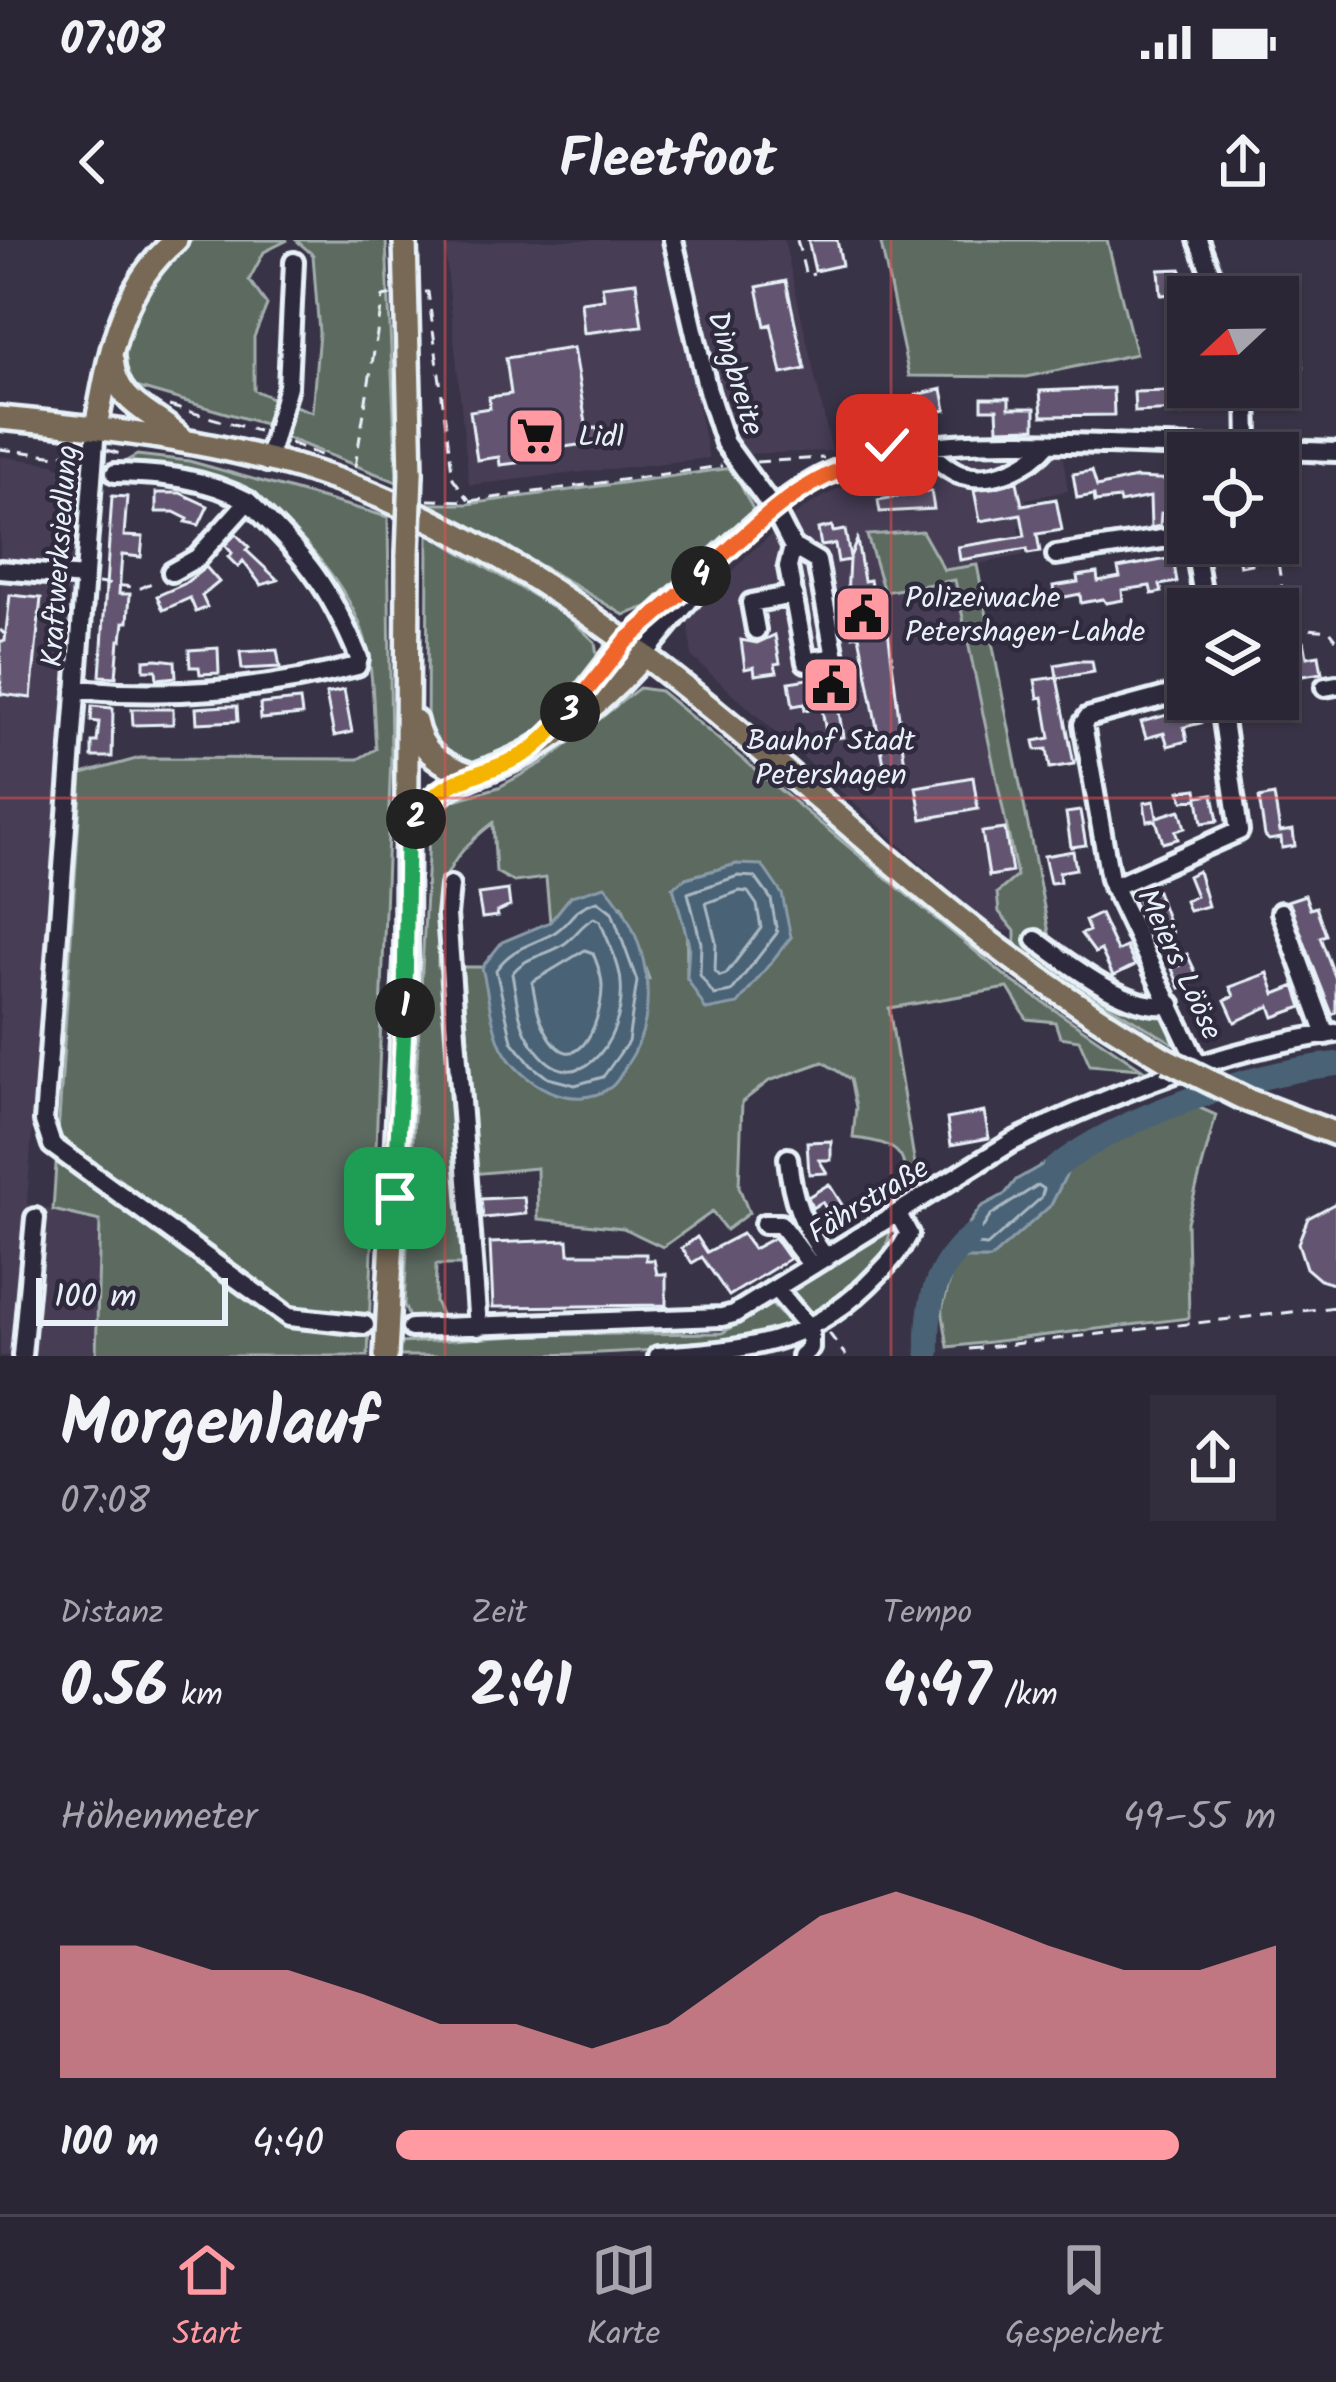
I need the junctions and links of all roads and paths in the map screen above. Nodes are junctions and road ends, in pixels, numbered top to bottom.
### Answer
1 (176, 240) edge
2 (393, 240) edge
3 (405, 240) edge
4 (673, 240) edge
5 (797, 240) edge
6 (1198, 240) edge
7 (294, 262) dead end
8 (814, 274) dead end
9 (1212, 276) edge
10 (417, 292) junction
11 (114, 334) junction
12 (0, 418) edge
13 (95, 437) junction
14 (182, 439) junction
15 (1049, 443) junction
16 (923, 446) junction
17 (1167, 448) edge
18 (0, 449) edge
19 (1299, 450) edge
20 (1336, 452) edge
21 (830, 458) dead end
22 (267, 462) junction
23 (740, 463) junction
24 (355, 470) dead end
25 (116, 473) dead end
26 (248, 501) junction
27 (774, 510) junction
28 (1167, 538) edge
29 (794, 547) junction
30 (1056, 555) dead end
31 (1278, 564) edge
32 (0, 569) edge
33 (172, 572) joint
34 (84, 579) junction
35 (793, 595) junction
36 (0, 630) edge
37 (756, 630) dead end
38 (6, 635) dead end
39 (1336, 639) edge
40 (635, 648) junction
41 (409, 671) junction
42 (76, 689) junction
43 (1167, 696) edge
44 (1223, 720) edge
45 (471, 775) junction
46 (407, 837) junction
47 (450, 886) dead end
48 (1113, 887) junction
49 (1281, 912) dead end
50 (1036, 940) dead end
51 (1171, 1004) junction
52 (1331, 1034) edge
53 (1198, 1065) junction
54 (1336, 1134) edge
55 (788, 1158) dead end
56 (798, 1214) junction
57 (898, 1214) junction
58 (35, 1218) dead end
59 (819, 1262) junction
60 (776, 1288) junction
61 (1336, 1306) edge
62 (365, 1325) dead end
63 (815, 1325) junction
64 (478, 1327) junction
65 (411, 1328) dead end
66 (969, 1349) dead end
67 (22, 1356) edge
68 (386, 1356) edge
69 (658, 1356) edge
70 (801, 1356) edge
71 (846, 1356) edge

1 - 11 main road
2 - 10 main road
3 - 10 main road
4 - 23 street, Dingbreite
5 - 8 path
6 - 9 street
7 - 22 street
10 - 23 path
10 - 24 path
10 - 41 main road, bridge
11 - 13 main road
11 - 14 main road
12 - 13 main road
13 - 14 main road
13 - 18 path
13 - 34 street, Kraftwerksiedlung
14 - 22 main road
15 - 16 street
15 - 16 street
15 - 17 street
16 - 27 street
19 - 20 street
21 - 23 path
22 - 40 main road
23 - 27 street, Dingbreite
25 - 26 street, Kraftwerksiedlung
26 - 33 street
26 - 42 street, Kraftwerksiedlung
27 - 29 street, Dingbreite
27 - 40 street
28 - 30 street
29 - 35 street
29 - 35 street, Dingbreite
31 - 39 path
32 - 34 street
33 - 34 path
34 - 42 street, Kraftwerksiedlung
35 - 37 street
36 - 38 path
40 - 45 main road
40 - 54 main road, bridge
41 - 45 main road
41 - 46 main road
42 - 62 street, Kraftwerksiedlung
43 - 48 street, Meiers Lööse
44 - 48 street, Meiers Lööse
45 - 46 main road
46 - 68 main road
47 - 64 street
48 - 51 street, Meiers Lööse
49 - 52 street
50 - 51 street
51 - 53 street, Meiers Lööse
52 - 53 street, Fährstraße
53 - 57 street, Fährstraße
55 - 56 street
56 - 59 street
56 - 59 street
57 - 59 street, Fährstraße
57 - 63 street
58 - 67 street
59 - 60 street, Fährstraße
60 - 63 street
60 - 64 street, Fährstraße
61 - 66 path
63 - 69 street
63 - 70 street
63 - 71 path
64 - 65 street, Fährstraße

